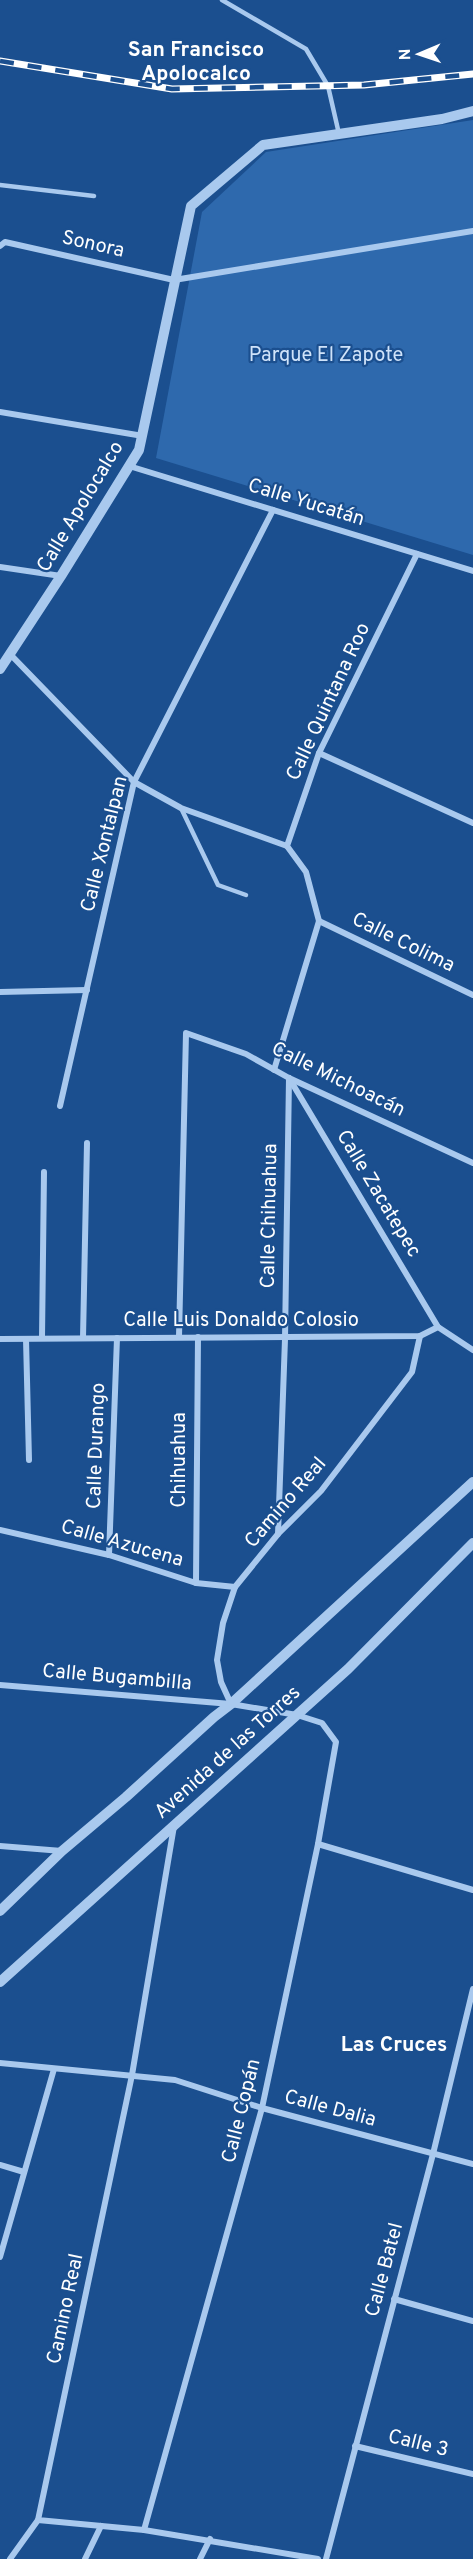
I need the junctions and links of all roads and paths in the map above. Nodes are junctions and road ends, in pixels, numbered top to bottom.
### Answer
1 (222, 0) edge
2 (473, 111) edge
3 (339, 134) junction
4 (0, 185) edge
5 (94, 195) dead end
6 (473, 231) edge
7 (2, 243) edge
8 (174, 280) junction
9 (0, 412) edge
10 (143, 436) junction
11 (129, 466) junction
12 (273, 510) junction
13 (417, 554) junction
14 (0, 567) edge
15 (473, 571) edge
16 (61, 576) junction
17 (9, 653) junction
18 (0, 669) edge
19 (319, 753) junction
20 (134, 782) junction
21 (181, 808) junction
22 (473, 823) edge
23 (287, 846) junction
24 (246, 895) dead end
25 (319, 921) junction
26 (87, 990) junction
27 (0, 992) edge
28 (473, 995) edge
29 (274, 1070) junction
30 (289, 1078) junction
31 (60, 1106) dead end
32 (87, 1143) dead end
33 (473, 1162) edge
34 (44, 1172) dead end
35 (438, 1327) junction
36 (420, 1336) junction
37 (179, 1337) junction
38 (198, 1337) junction
39 (42, 1338) junction
40 (83, 1338) junction
41 (117, 1338) junction
42 (0, 1339) edge
43 (26, 1339) junction
44 (285, 1339) junction
45 (473, 1350) edge
46 (29, 1460) dead end
47 (473, 1482) edge
48 (0, 1530) edge
49 (278, 1534) junction
50 (473, 1543) edge
51 (109, 1555) junction
52 (196, 1583) junction
53 (235, 1587) junction
54 (0, 1685) edge
55 (231, 1704) junction
56 (297, 1715) junction
57 (174, 1825) junction
58 (318, 1844) junction
59 (0, 1846) edge
60 (62, 1851) junction
61 (473, 1890) edge
62 (0, 1911) edge
63 (0, 1982) edge
64 (473, 1989) edge
65 (0, 2063) edge
66 (54, 2069) junction
67 (132, 2075) junction
68 (262, 2108) junction
69 (433, 2154) junction
70 (473, 2164) edge
71 (0, 2165) edge
72 (24, 2172) junction
73 (0, 2257) edge
74 (394, 2299) junction
75 (473, 2321) edge
76 (355, 2445) junction
77 (473, 2474) edge
78 (38, 2520) junction
79 (101, 2526) junction
80 (144, 2530) junction
81 (210, 2540) junction
82 (10, 2559) edge
83 (85, 2559) edge
84 (200, 2559) edge
85 (318, 2559) edge
86 (326, 2559) edge

1 - 3 lane
2 - 3 street, Calle Apolocalco
3 - 8 street, Calle Apolocalco
4 - 5 lane
6 - 8 street
7 - 8 street, Sonora
8 - 10 street, Calle Apolocalco
9 - 10 street
10 - 11 street, Calle Apolocalco
11 - 12 street, Calle Yucatán
11 - 16 street, Calle Apolocalco
12 - 13 street, Calle Yucatán
12 - 20 street, Calle Xontalpan
13 - 15 street, Calle Yucatán
13 - 19 street, Calle Quintana Roo
14 - 16 street
16 - 17 street, Calle Apolocalco
17 - 18 street, Calle Apolocalco
17 - 20 street
19 - 22 street
19 - 23 street, Calle Quintana Roo
20 - 21 street
20 - 26 street, Calle Xontalpan
21 - 23 street
21 - 24 lane
23 - 25 street
25 - 28 street, Calle Colima
25 - 29 street
26 - 27 street
26 - 31 street, Calle Xontalpan
29 - 30 street, Calle Michoacán
29 - 37 street, Calle Michoacán
30 - 33 street, Calle Michoacán
30 - 35 street, Calle Zacatepec
30 - 44 street, Calle Chihuahua
32 - 40 street
34 - 39 street
35 - 36 street, Calle Luis Donaldo Colosio
35 - 45 street
36 - 44 street, Calle Luis Donaldo Colosio
36 - 49 street, Camino Real
37 - 38 street, Calle Luis Donaldo Colosio
37 - 41 street, Calle Luis Donaldo Colosio
38 - 44 street, Calle Luis Donaldo Colosio
38 - 52 street, Chihuahua
39 - 40 street, Calle Luis Donaldo Colosio
39 - 43 street, Calle Luis Donaldo Colosio
40 - 41 street, Calle Luis Donaldo Colosio
41 - 51 street, Calle Durango
42 - 43 street, Calle Luis Donaldo Colosio
43 - 46 street
44 - 49 street, Calle Chihuahua
47 - 55 street, Avenida de las Torres
48 - 51 street, Calle Azucena
49 - 53 street, Camino Real
50 - 56 street, Avenida de las Torres
51 - 52 street, Calle Azucena
52 - 53 street, Calle Azucena
53 - 55 street, Camino Real
54 - 55 street, Calle Bugambilla
55 - 56 street, Calle Bugambilla
55 - 60 street, Avenida de las Torres
56 - 57 street, Avenida de las Torres
56 - 58 street, Calle Copán
57 - 63 street, Avenida de las Torres
57 - 67 street, Camino Real
58 - 61 street
58 - 68 street, Calle Copán
59 - 60 street
60 - 62 street, Avenida de las Torres
64 - 69 street, Calle Batel
65 - 66 street, Calle Dalia
66 - 67 street, Calle Dalia
66 - 72 street
67 - 68 street, Calle Dalia
67 - 78 street, Camino Real
68 - 69 street, Calle Dalia
68 - 80 street, Calle Copán
69 - 70 street, Calle Dalia
69 - 74 street, Calle Batel
71 - 72 street
72 - 73 street
74 - 75 street
74 - 76 street, Calle Batel
76 - 77 street, Calle 3
76 - 86 street, Calle Batel
78 - 79 street
78 - 82 street
79 - 80 street
79 - 83 street
80 - 81 street
81 - 84 street
81 - 85 street

